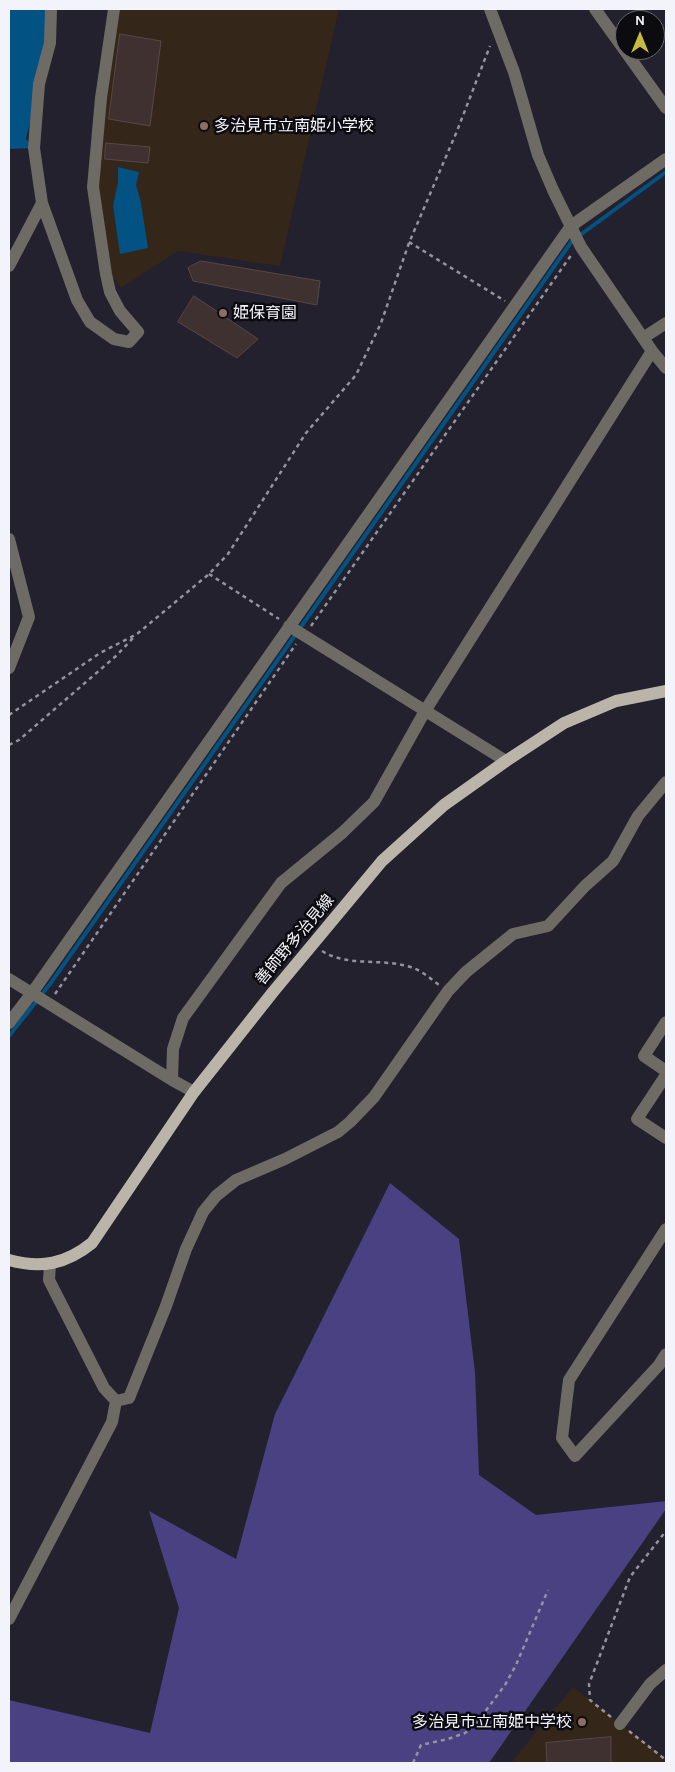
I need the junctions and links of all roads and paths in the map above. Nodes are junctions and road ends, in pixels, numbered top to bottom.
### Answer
1 (51, 9) edge
2 (114, 9) edge
3 (490, 9) edge
4 (595, 9) edge
5 (498, 29) junction
6 (666, 108) edge
7 (666, 160) edge
8 (42, 203) junction
9 (572, 226) junction
10 (409, 242) junction
11 (581, 247) junction
12 (9, 266) edge
13 (514, 307) junction
14 (666, 323) edge
15 (643, 338) junction
16 (652, 351) junction
17 (666, 368) edge
18 (9, 539) edge
19 (209, 574) junction
20 (290, 626) junction
21 (137, 634) junction
22 (304, 635) junction
23 (9, 668) edge
24 (666, 691) edge
25 (424, 711) junction
26 (9, 715) edge
27 (9, 745) edge
28 (506, 760) junction
29 (666, 782) edge
30 (312, 944) junction
31 (9, 978) edge
32 (448, 991) junction
33 (32, 993) junction
34 (48, 1003) junction
35 (666, 1022) edge
36 (9, 1023) edge
37 (666, 1071) edge
38 (666, 1075) edge
39 (172, 1080) junction
40 (194, 1092) junction
41 (666, 1138) edge
42 (666, 1229) edge
43 (9, 1260) edge
44 (50, 1264) junction
45 (666, 1354) edge
46 (116, 1401) junction
47 (666, 1531) edge
48 (548, 1590) dead end
49 (9, 1619) edge
50 (666, 1670) edge
51 (620, 1724) junction
52 (666, 1760) edge
53 (413, 1763) edge

1 - 8 street
2 - 8 street
3 - 5 street
4 - 6 street
5 - 9 street
5 - 10 path
7 - 9 street
8 - 12 street
9 - 11 street
9 - 13 street
10 - 13 path
10 - 19 path
11 - 15 street
11 - 22 path
13 - 20 street
14 - 15 street
15 - 16 street
16 - 17 street
16 - 25 street
18 - 23 street
19 - 20 path
19 - 21 path
20 - 22 street
20 - 33 street
21 - 26 path
21 - 27 path
22 - 25 street
22 - 34 path
24 - 28 main road, 善師野多治見線
25 - 28 street
25 - 39 street
28 - 30 main road, 善師野多治見線
29 - 32 street
30 - 32 path
30 - 40 main road, 善師野多治見線
31 - 33 street
32 - 46 street
33 - 34 street
33 - 36 street
34 - 39 street
35 - 37 street
38 - 41 street
39 - 40 street
40 - 44 main road, 善師野多治見線
42 - 45 street
43 - 44 main road, 善師野多治見線
44 - 46 street
46 - 49 street
47 - 51 path
48 - 53 path
50 - 51 street
51 - 52 path

